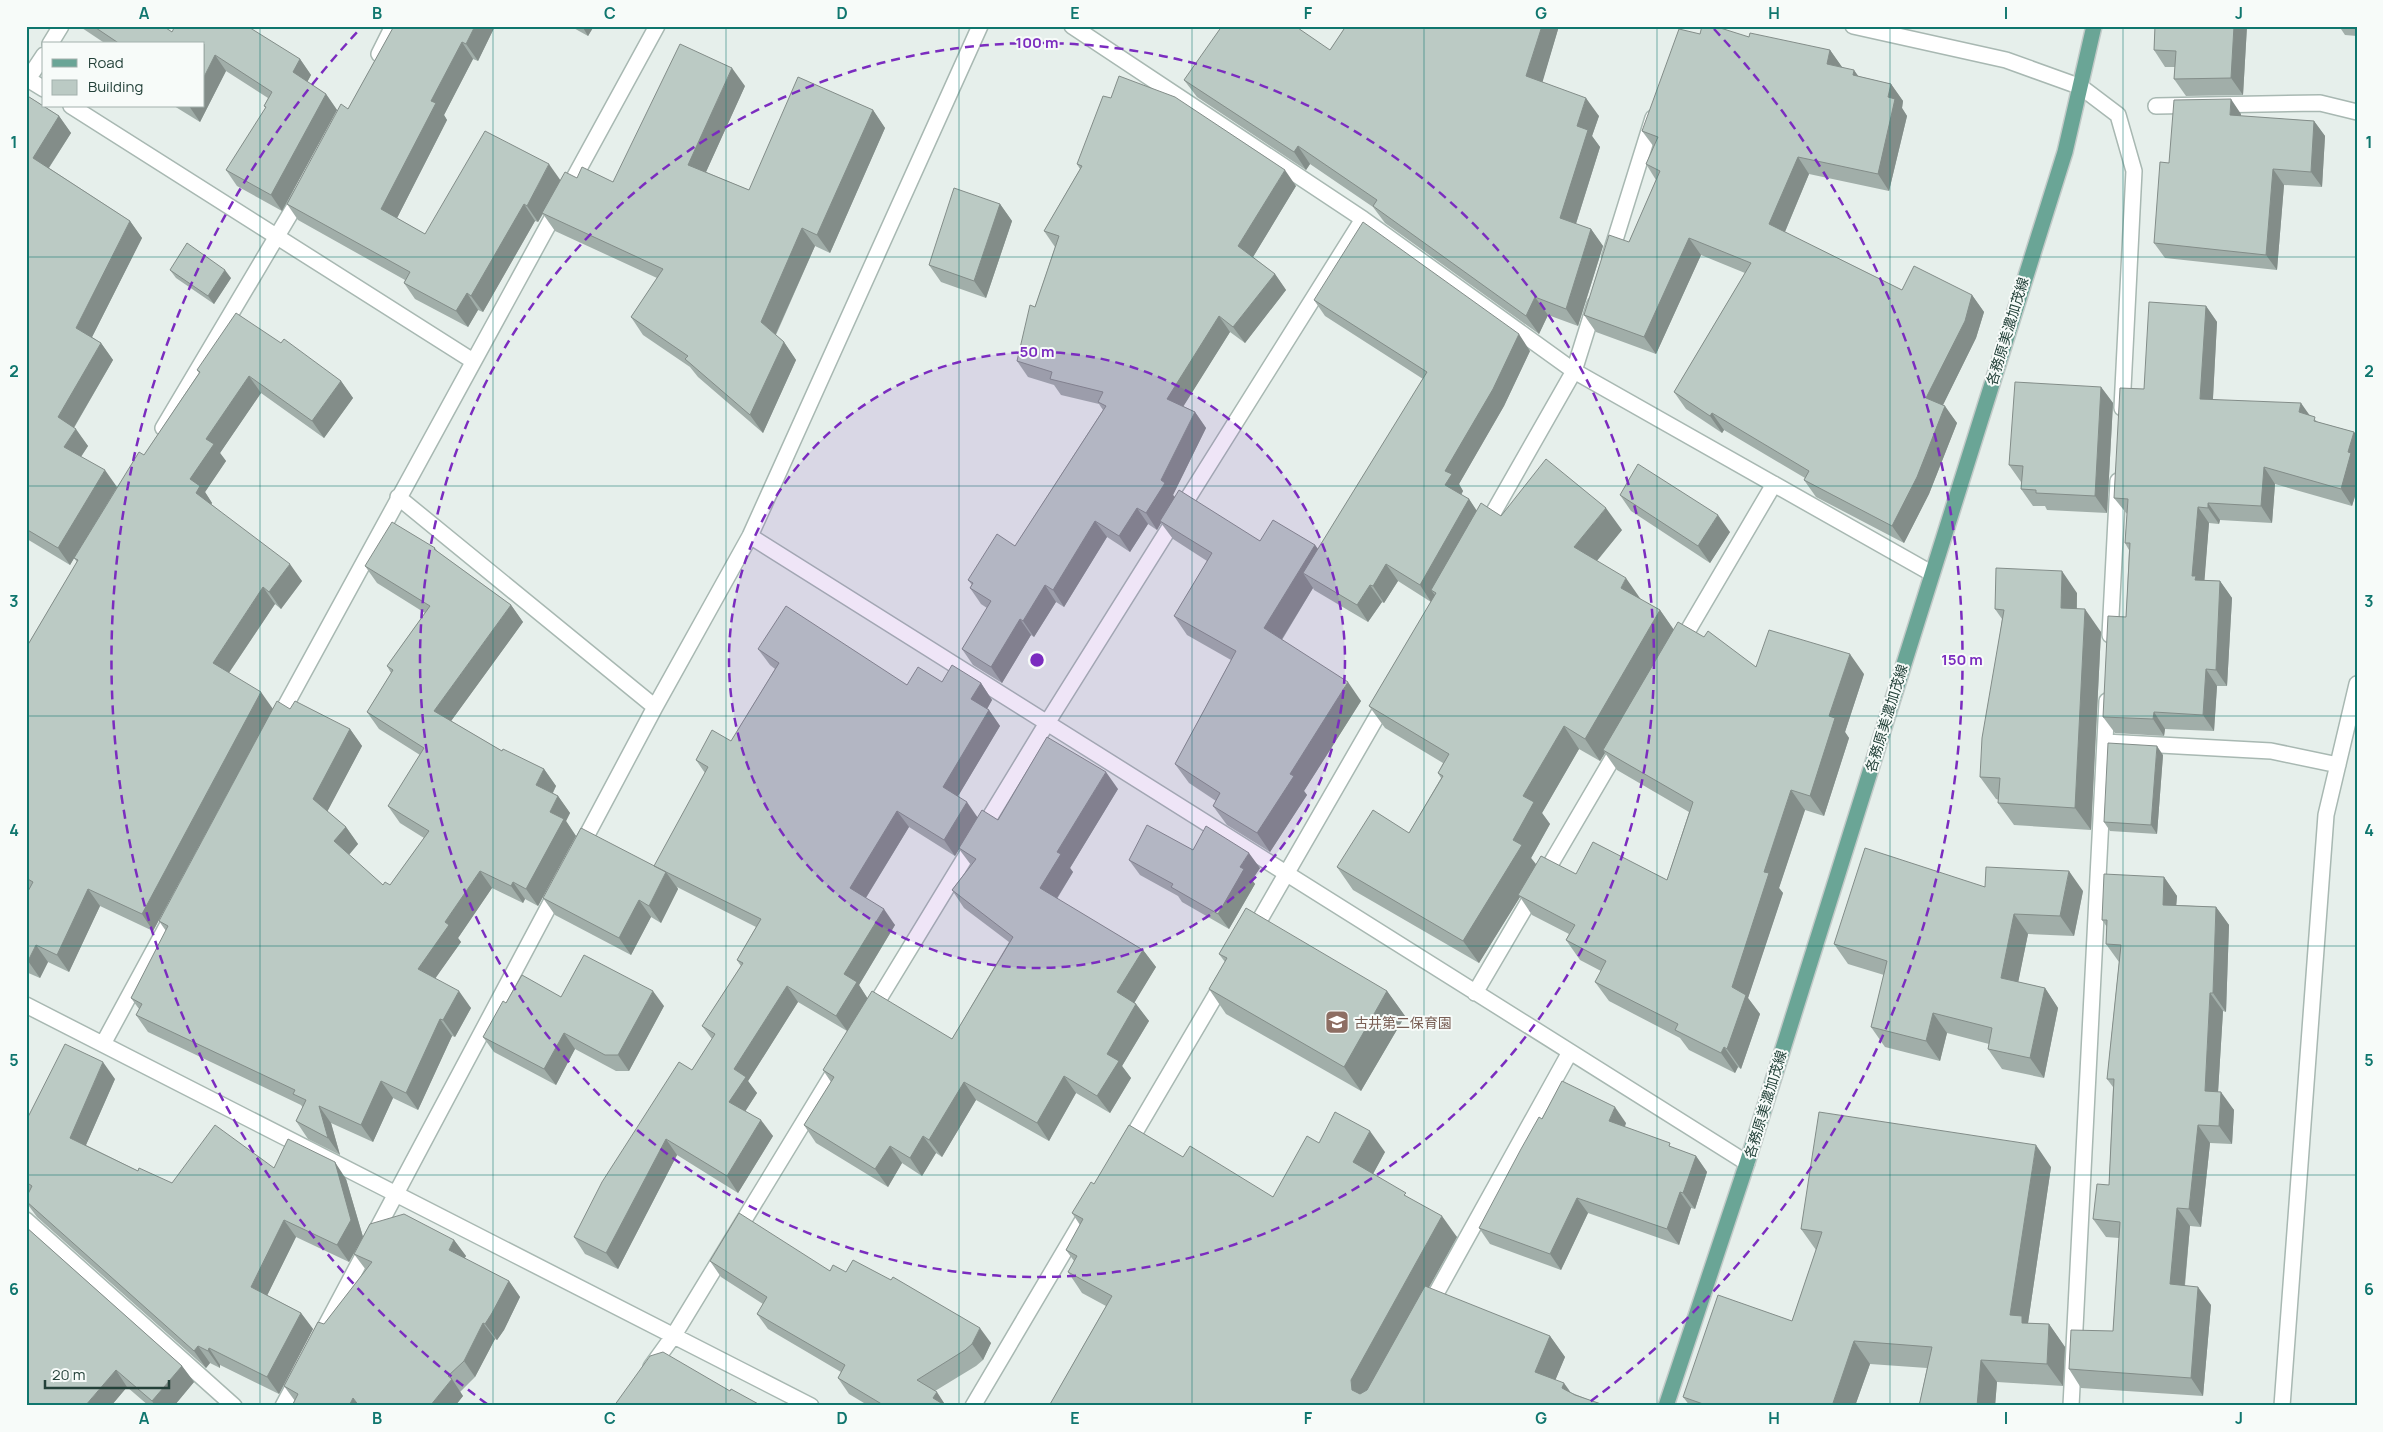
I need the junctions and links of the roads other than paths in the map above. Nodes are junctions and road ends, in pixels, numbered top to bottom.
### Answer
1 (61, 26) edge
2 (393, 26) edge
3 (657, 26) edge
4 (980, 26) edge
5 (1072, 26) edge
6 (1853, 26) edge
7 (2094, 26) edge
8 (51, 42) edge
9 (42, 58) edge
10 (374, 64) edge
11 (27, 80) edge
12 (2081, 87) junction
13 (42, 88) edge
14 (1659, 101) edge
15 (2156, 106) dead end
16 (73, 108) edge
17 (2357, 112) edge
18 (311, 177) edge
19 (1363, 219) junction
20 (278, 238) junction
21 (1606, 268) edge
22 (1600, 287) edge
23 (473, 361) junction
24 (1574, 371) junction
25 (2121, 427) edge
26 (155, 442) edge
27 (2119, 466) edge
28 (1774, 484) junction
29 (398, 497) junction
30 (750, 536) junction
31 (1475, 544) edge
32 (1931, 573) junction
33 (2110, 653) edge
34 (1673, 657) edge
35 (1396, 683) edge
36 (2108, 683) edge
37 (2357, 684) edge
38 (655, 707) junction
39 (1047, 722) junction
40 (1627, 734) edge
41 (267, 740) edge
42 (2105, 742) junction
43 (2338, 765) junction
44 (575, 857) edge
45 (1288, 874) junction
46 (566, 875) edge
47 (183, 896) edge
48 (1242, 951) edge
49 (1232, 968) edge
50 (1475, 993) junction
51 (26, 1005) edge
52 (866, 1020) edge
53 (103, 1044) junction
54 (1570, 1052) junction
55 (845, 1054) edge
56 (1120, 1157) edge
57 (1747, 1163) junction
58 (397, 1193) junction
59 (1094, 1200) edge
60 (26, 1220) edge
61 (1422, 1320) edge
62 (674, 1335) junction
63 (315, 1346) edge
64 (306, 1363) edge
65 (641, 1382) edge
66 (234, 1406) edge
67 (283, 1406) edge
68 (811, 1406) edge
69 (972, 1406) edge
70 (1666, 1406) edge
71 (2072, 1406) edge
72 (2282, 1406) edge

1 - 8 street
2 - 10 street
3 - 23 street
4 - 30 street
5 - 19 street
6 - 12 street
7 - 12 main road, 各務原美濃加茂線
9 - 11 street
11 - 13 street
12 - 25 street
12 - 32 main road, 各務原美濃加茂線
14 - 21 street
15 - 17 street
16 - 20 street
18 - 20 street
19 - 24 street
19 - 39 street
20 - 23 street
20 - 26 street
22 - 24 street
23 - 29 street
24 - 28 street
24 - 31 street
27 - 33 street
28 - 32 street
28 - 34 street
29 - 38 street
29 - 41 street
30 - 38 street
30 - 39 street
32 - 57 main road, 各務原美濃加茂線
35 - 45 street
36 - 42 street
37 - 43 street
38 - 44 street
39 - 45 street
39 - 52 street
40 - 50 street
42 - 43 street
42 - 71 street
43 - 72 street
45 - 48 street
45 - 50 street
46 - 58 street
47 - 53 street
49 - 56 street
50 - 54 street
51 - 53 street
53 - 58 street
54 - 57 street
54 - 61 street
55 - 62 street
57 - 70 main road, 各務原美濃加茂線
58 - 62 street
58 - 63 street
59 - 69 street
60 - 66 street
62 - 65 street
62 - 68 street
64 - 67 street

